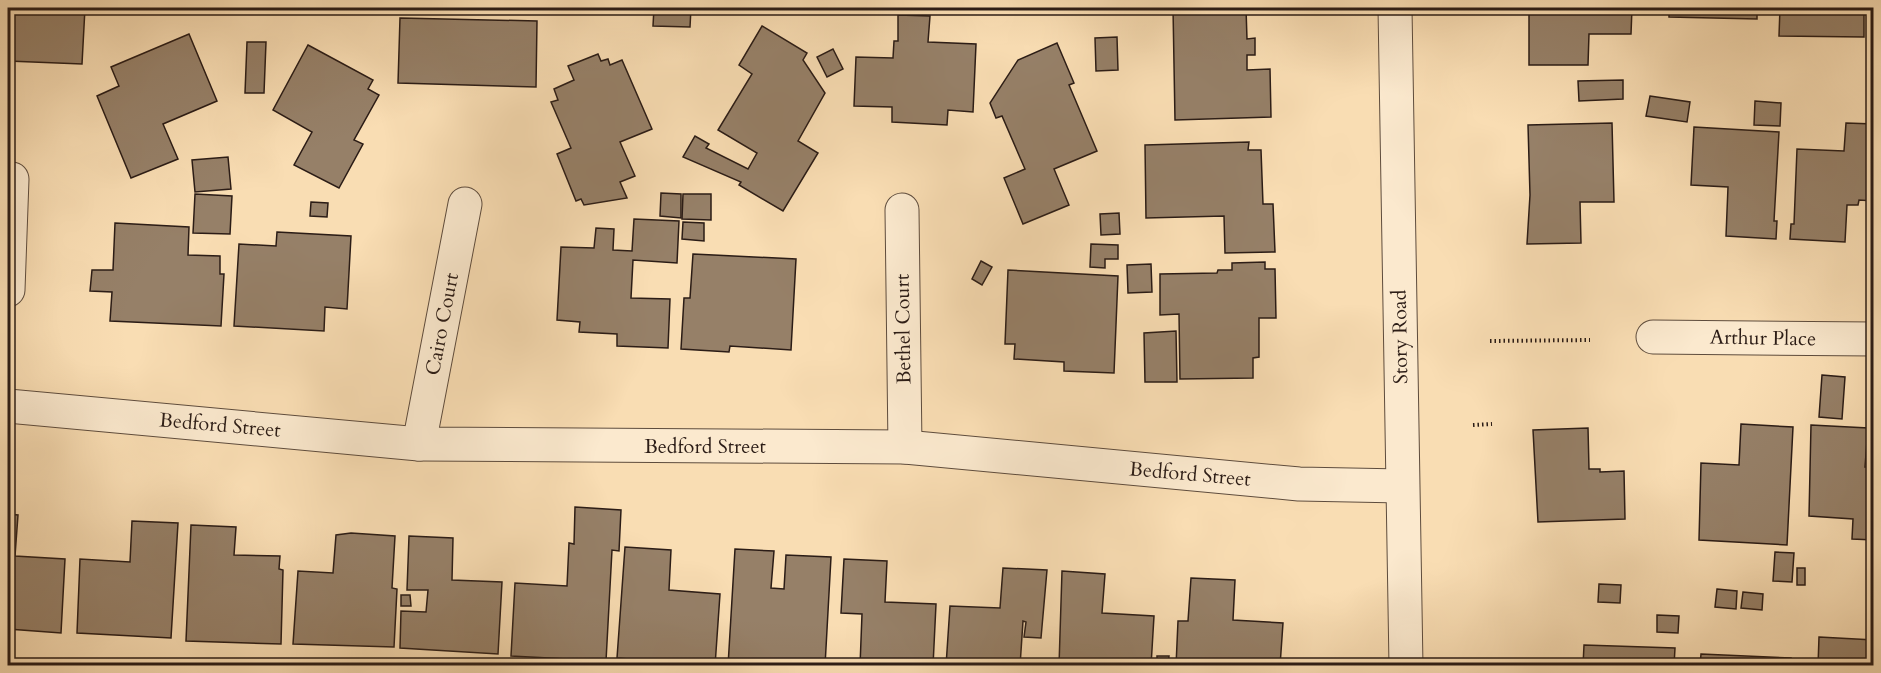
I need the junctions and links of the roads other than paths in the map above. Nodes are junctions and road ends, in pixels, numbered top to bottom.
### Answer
1 (1395, 8) edge
2 (12, 179) dead end
3 (465, 204) dead end
4 (902, 210) dead end
5 (8, 290) edge
6 (1653, 337) dead end
7 (1874, 339) edge
8 (8, 406) edge
9 (419, 444) junction
10 (905, 447) junction
11 (1402, 486) junction
12 (1406, 666) edge

1 - 11 street, Story Road
2 - 5 street
3 - 9 street, Cairo Court
4 - 10 street, Bethel Court
6 - 7 street, Arthur Place
8 - 9 street, Bedford Street
9 - 10 street, Bedford Street
10 - 11 street, Bedford Street
11 - 12 street, Story Road

